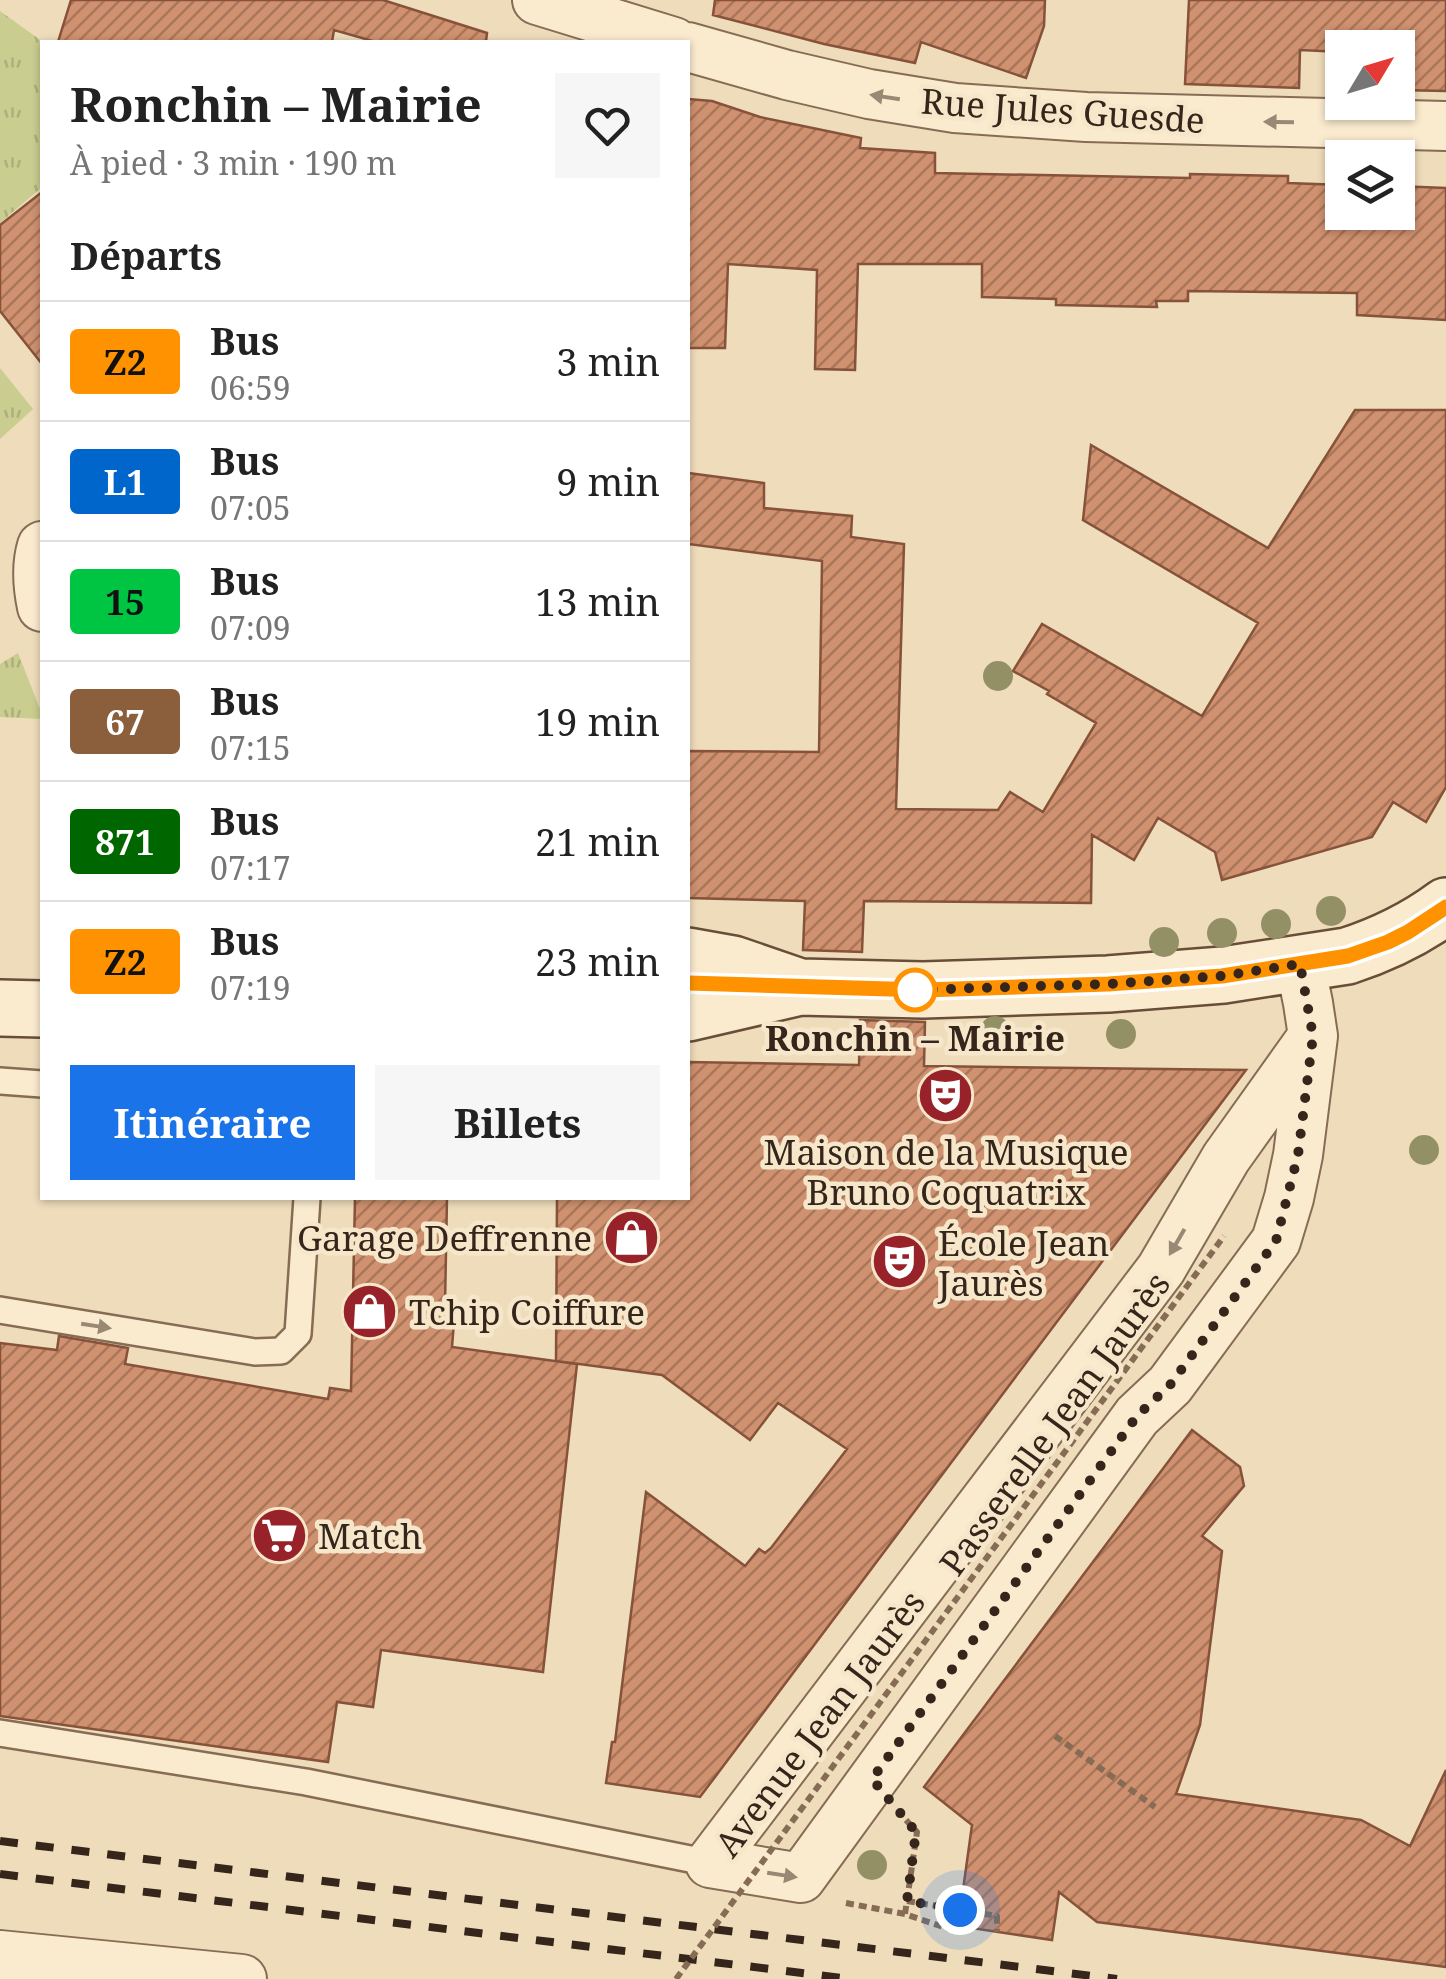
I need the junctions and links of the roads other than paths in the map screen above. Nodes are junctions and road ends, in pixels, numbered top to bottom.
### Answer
1 (538, 0) edge
2 (629, 14) edge
3 (671, 40) edge
4 (690, 47) edge
5 (1446, 126) edge
6 (40, 554) edge
7 (40, 598) edge
8 (1446, 906) edge
9 (1300, 964) junction
10 (40, 972) edge
11 (0, 973) edge
12 (694, 984) edge
13 (0, 1008) edge
14 (40, 1009) edge
15 (1313, 1036) junction
16 (0, 1081) edge
17 (40, 1084) edge
18 (307, 1200) edge
19 (0, 1310) edge
20 (0, 1733) edge
21 (710, 1862) junction
22 (0, 1954) edge
23 (242, 1979) edge

1 - 2 street
2 - 3 street
5 -> 4 street, Rue Jules Guesde
6 - 7 street
8 - 9 main road
9 - 12 main road
9 - 15 street, Avenue Jean Jaurès
10 - 11 main road
13 - 14 main road
15 -> 21 street, Avenue Jean Jaurès
21 -> 15 street, Avenue Jean Jaurès
16 - 17 lane
19 -> 18 lane
20 - 21 lane
22 - 23 street

